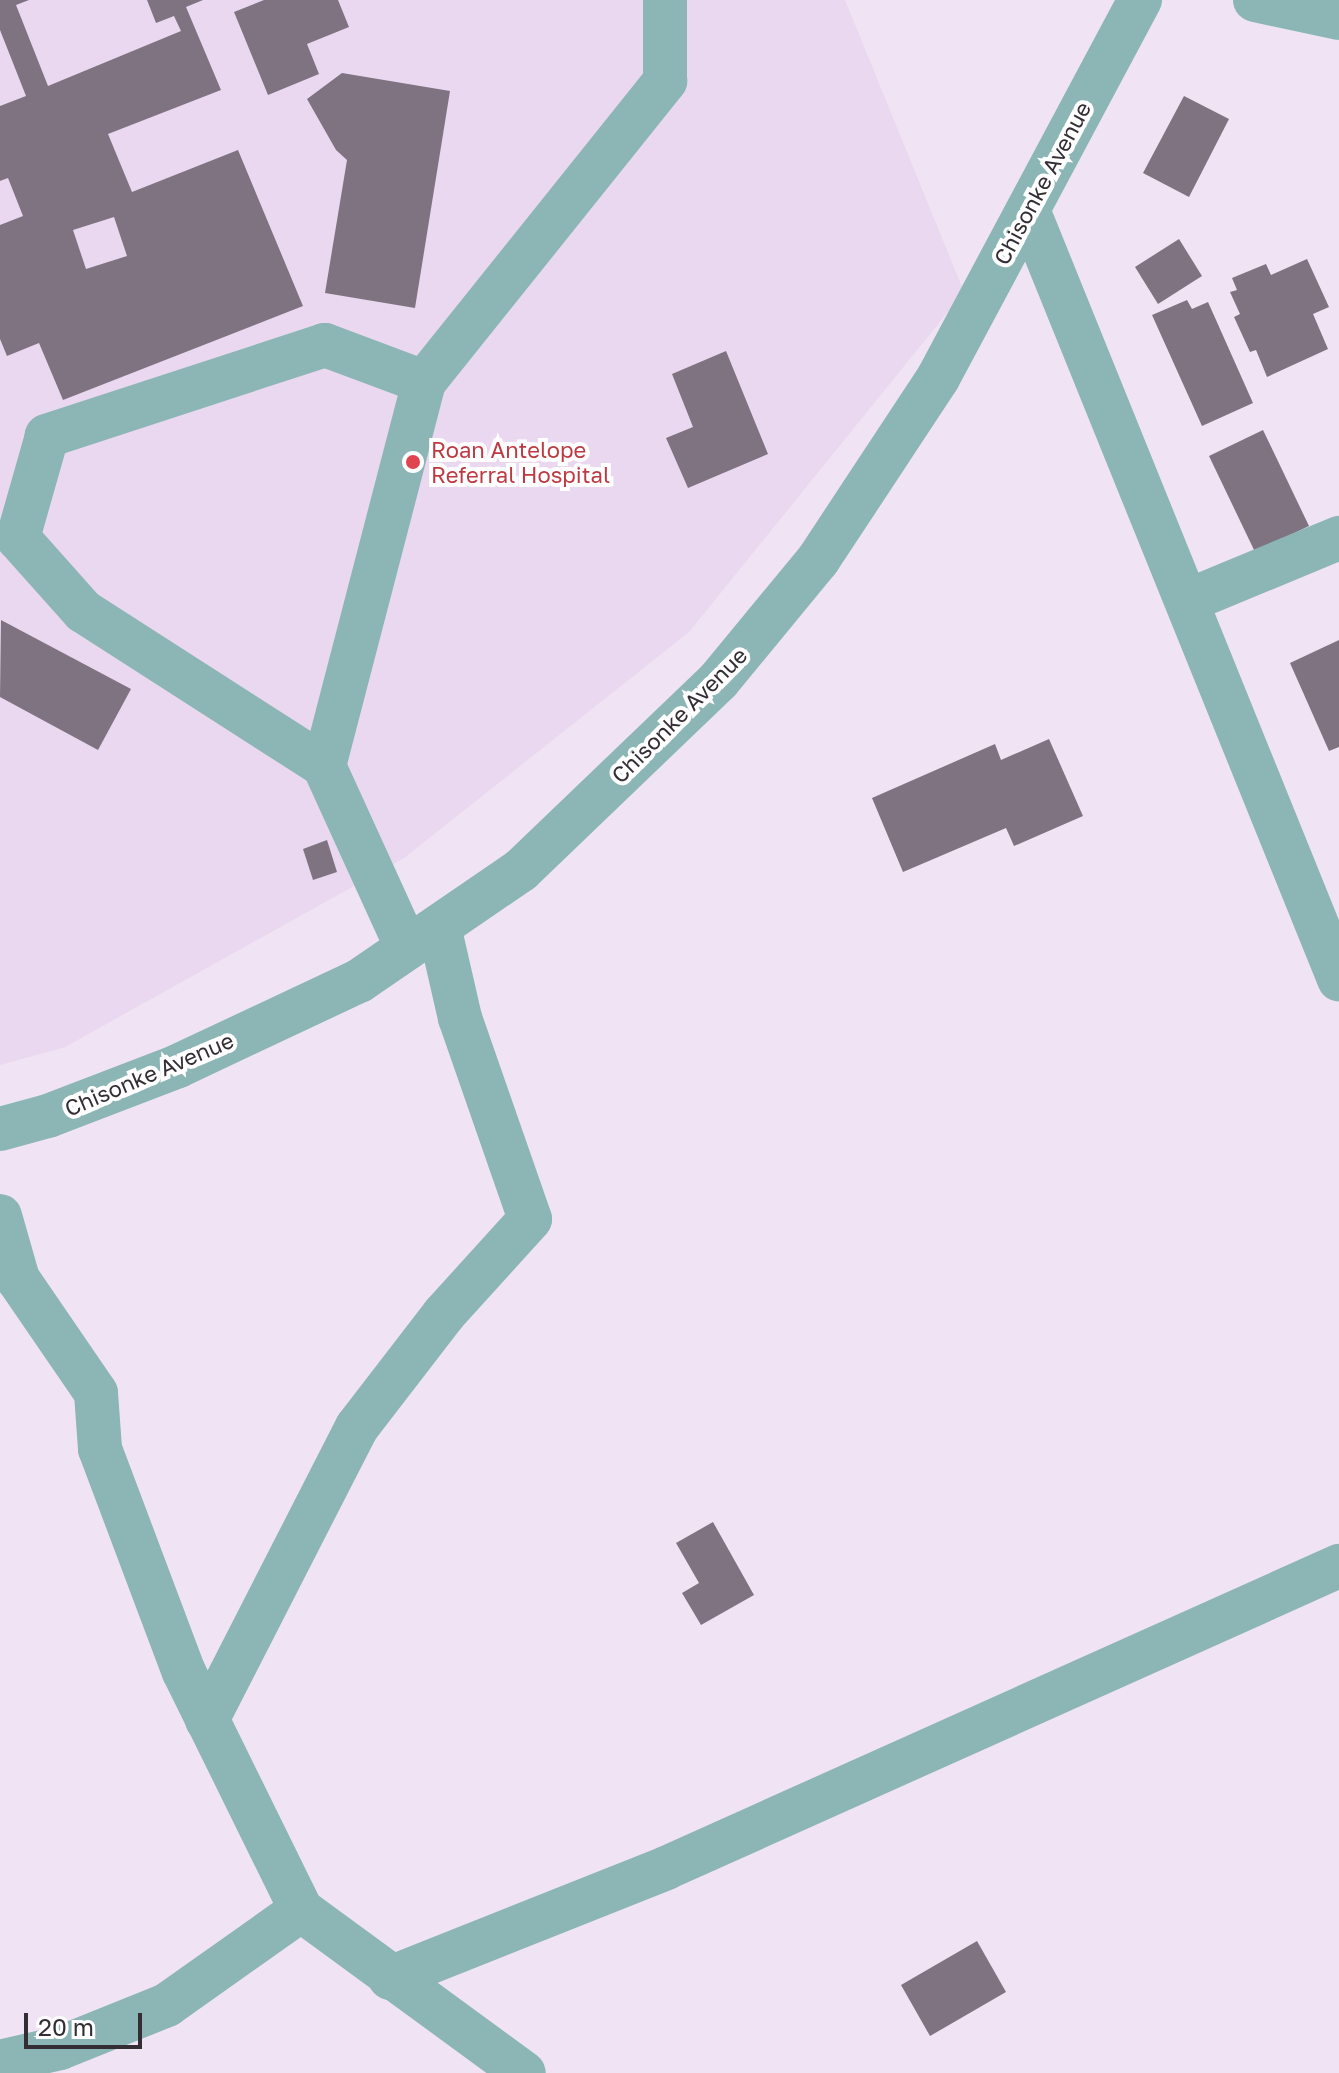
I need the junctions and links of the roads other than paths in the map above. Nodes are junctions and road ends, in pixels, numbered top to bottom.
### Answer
1 (665, 0) edge
2 (1140, 0) edge
3 (1255, 0) edge
4 (1339, 18) edge
5 (1028, 210) junction
6 (424, 382) junction
7 (1339, 538) edge
8 (1187, 601) junction
9 (324, 766) junction
10 (1327, 913) edge
11 (423, 937) junction
12 (1339, 979) edge
13 (0, 1129) edge
14 (0, 1216) edge
15 (1339, 1566) edge
16 (207, 1720) junction
17 (301, 1910) junction
18 (390, 1978) junction
19 (0, 2062) edge
20 (524, 2073) edge

1 - 6 street
2 - 5 street, Chisonke Avenue
3 - 4 street
5 - 8 street
5 - 11 street, Chisonke Avenue
6 - 9 street
6 - 9 street
7 - 8 street
8 - 10 street
9 - 11 street
10 - 12 street
11 - 13 street, Chisonke Avenue
11 - 16 street
14 - 16 street
15 - 18 street
16 - 17 street
17 - 18 street
17 - 19 street
18 - 20 street

